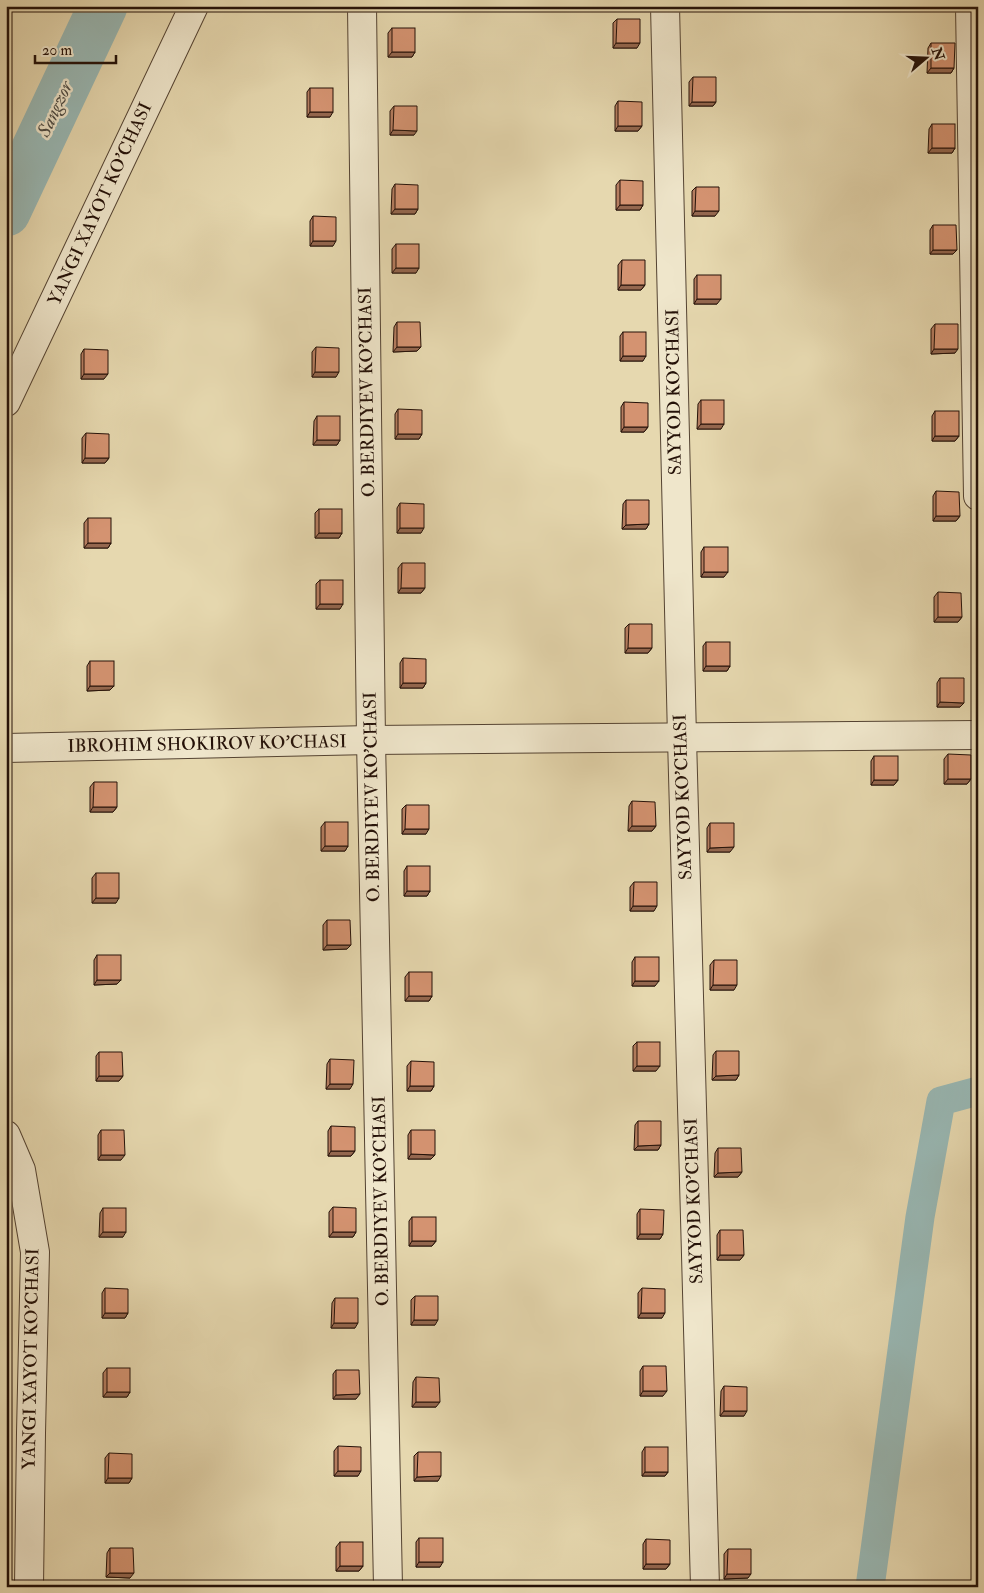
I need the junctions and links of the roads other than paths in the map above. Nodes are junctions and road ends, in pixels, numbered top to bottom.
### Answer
1 (194, 6) edge
2 (362, 6) edge
3 (665, 6) edge
4 (970, 6) edge
5 (6, 402) edge
6 (978, 496) edge
7 (978, 735) edge
8 (682, 738) junction
9 (371, 740) junction
10 (6, 748) edge
11 (6, 1135) edge
12 (30, 1587) edge
13 (388, 1587) edge
14 (705, 1587) edge

1 - 5 street, YANGI XAYOT KO'CHASI
2 - 9 street, O. BERDIYEV KO'CHASI
3 - 8 street, SAYYOD KO'CHASI
4 - 6 street
7 - 8 street, IBROHIM SHOKIROV KO'CHASI
8 - 9 street, IBROHIM SHOKIROV KO'CHASI
8 - 14 street, SAYYOD KO'CHASI
9 - 10 street, IBROHIM SHOKIROV KO'CHASI
9 - 13 street, O. BERDIYEV KO'CHASI
11 - 12 street, YANGI XAYOT KO'CHASI

